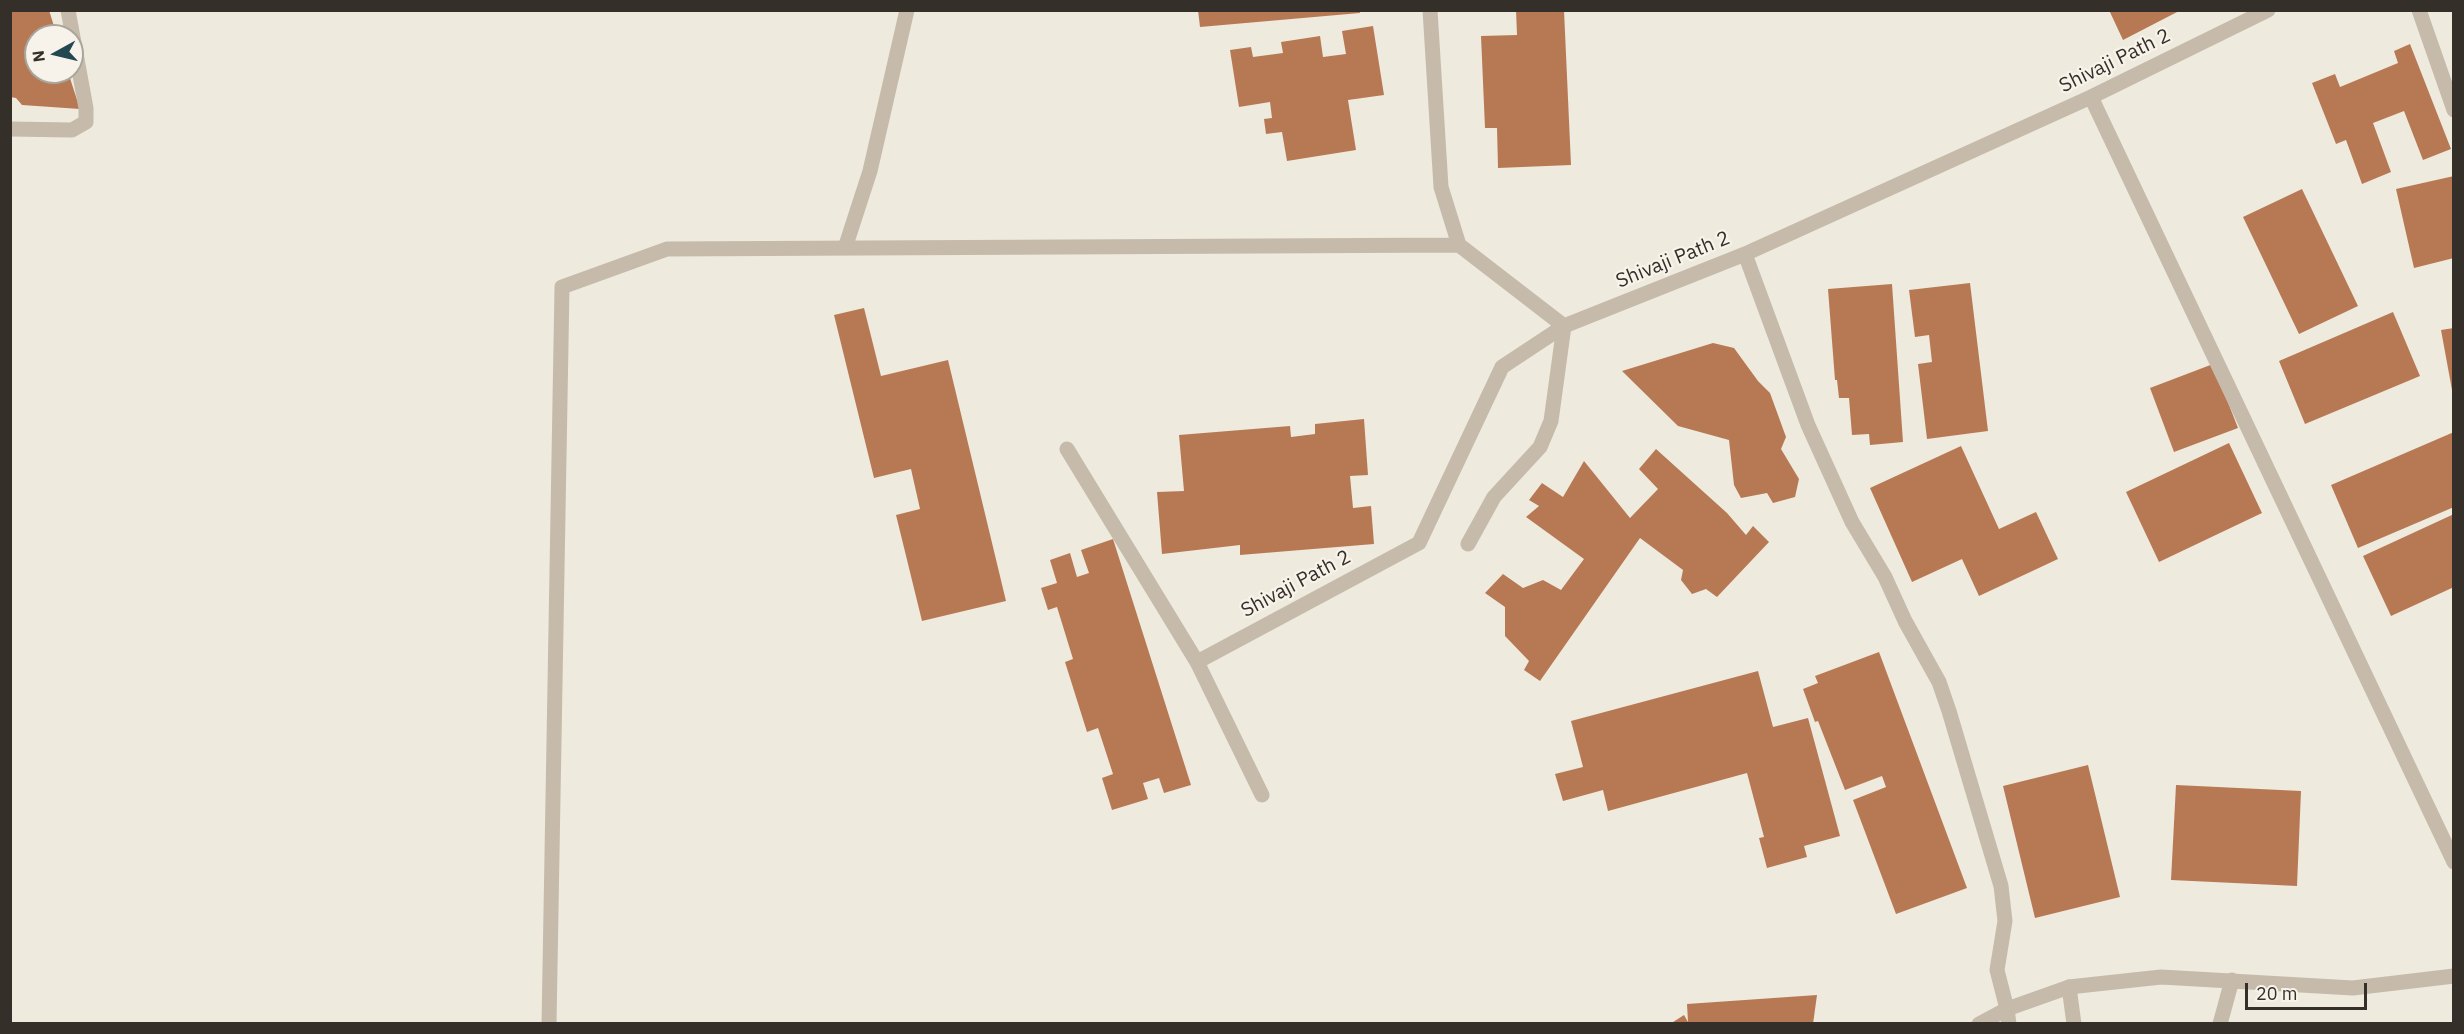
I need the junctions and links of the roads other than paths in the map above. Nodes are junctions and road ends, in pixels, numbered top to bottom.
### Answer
1 (68, 10) edge
2 (907, 10) edge
3 (1430, 10) edge
4 (2268, 10) edge
5 (2419, 10) edge
6 (2091, 97) junction
7 (2454, 110) edge
8 (10, 129) edge
9 (1459, 245) junction
10 (845, 248) junction
11 (1745, 254) junction
12 (1564, 326) junction
13 (1067, 449) dead end
14 (1468, 544) dead end
15 (1197, 662) junction
16 (1262, 795) dead end
17 (2454, 862) edge
18 (2454, 976) edge
19 (2232, 980) junction
20 (2069, 987) junction
21 (2008, 1016) edge
22 (549, 1023) edge
23 (1979, 1023) edge
24 (2074, 1023) edge
25 (2220, 1023) edge

1 - 8 street
2 - 10 street
3 - 9 street
4 - 6 street, Shivaji Path 2
5 - 7 street
6 - 11 street, Shivaji Path 2
6 - 17 street
9 - 10 street
9 - 12 street
10 - 22 street
11 - 12 street, Shivaji Path 2
11 - 21 street
12 - 14 street
12 - 15 street, Shivaji Path 2
13 - 15 street
15 - 16 street
18 - 19 street
19 - 20 street
19 - 25 street
20 - 21 street
20 - 24 street
21 - 23 street

